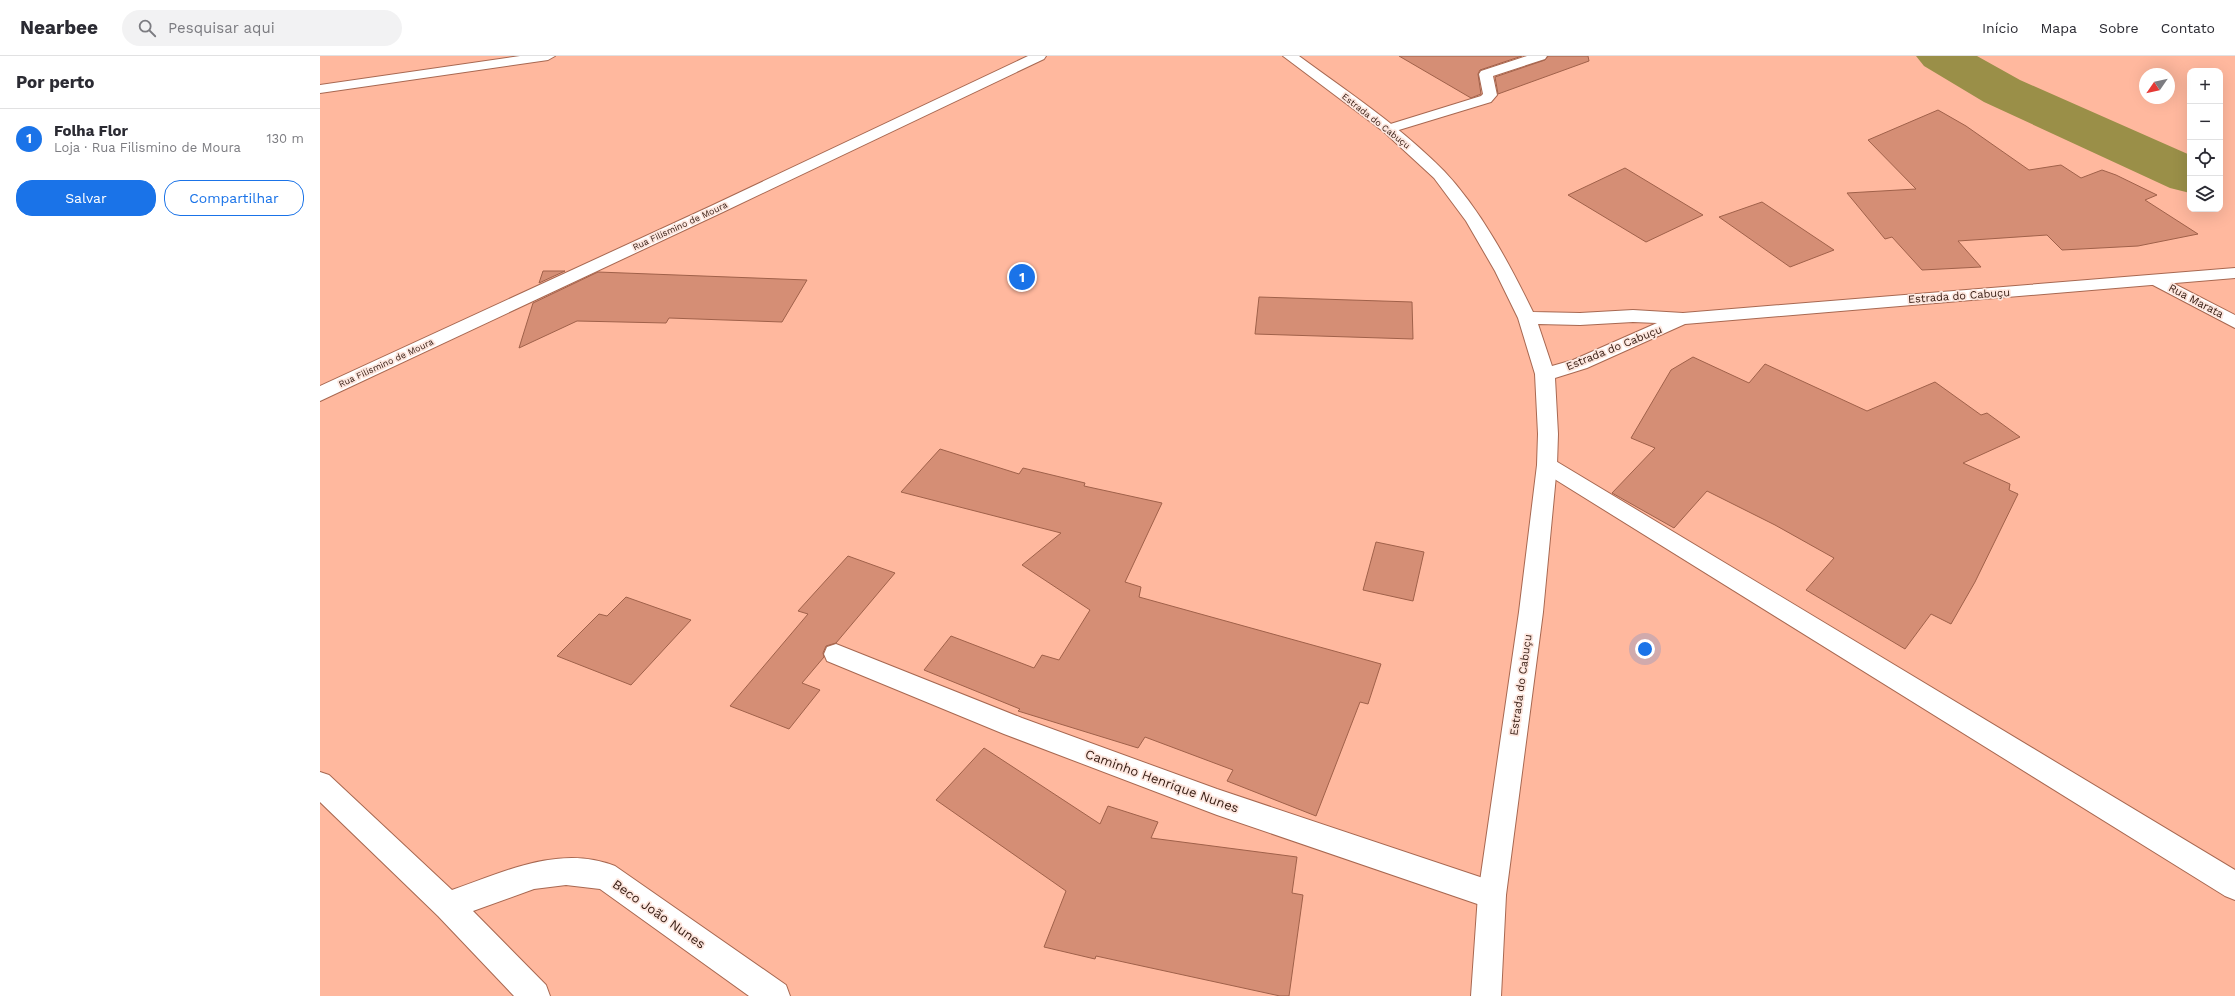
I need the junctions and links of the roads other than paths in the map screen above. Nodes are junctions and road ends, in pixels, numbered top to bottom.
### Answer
1 (548, 56) edge
2 (1038, 56) edge
3 (1290, 56) edge
4 (1540, 56) edge
5 (320, 89) edge
6 (1389, 130) junction
7 (2235, 273) edge
8 (2157, 280) junction
9 (1527, 318) junction
10 (1683, 319) junction
11 (2235, 322) edge
12 (1545, 374) junction
13 (320, 394) edge
14 (1547, 465) junction
15 (836, 654) dead end
16 (320, 784) edge
17 (2235, 886) edge
18 (1492, 895) junction
19 (448, 906) junction
20 (535, 996) edge
21 (775, 996) edge
22 (1486, 996) edge

1 - 5 street
2 - 13 street, Rua Filismino de Moura
3 - 6 street, Estrada do Cabuçu
4 - 6 street
6 - 9 street, Estrada do Cabuçu
7 - 8 street, Estrada do Cabuçu
8 - 10 street, Estrada do Cabuçu
8 - 11 street, Rua Marata
9 - 10 street, Estrada do Cabuçu
9 - 12 street, Estrada do Cabuçu
10 - 12 street, Estrada do Cabuçu
12 - 14 street, Estrada do Cabuçu
14 - 17 street
14 - 18 street, Estrada do Cabuçu
15 - 18 street, Caminho Henrique Nunes
16 - 19 street
18 - 22 street, Estrada do Cabuçu
19 - 20 street
19 - 21 street, Beco João Nunes

